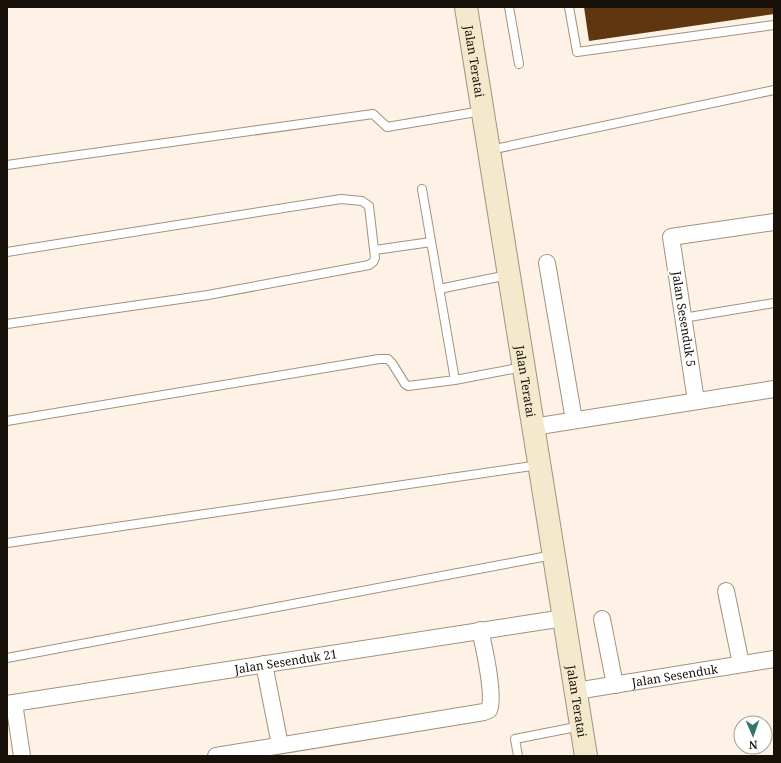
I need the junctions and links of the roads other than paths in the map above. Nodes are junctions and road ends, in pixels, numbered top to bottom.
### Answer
1 (466, 7) edge
2 (509, 7) edge
3 (568, 7) edge
4 (774, 25) edge
5 (519, 64) dead end
6 (774, 90) edge
7 (483, 111) junction
8 (489, 150) junction
9 (7, 165) edge
10 (422, 189) dead end
11 (774, 222) edge
12 (431, 242) junction
13 (375, 250) junction
14 (7, 252) edge
15 (547, 263) dead end
16 (509, 274) junction
17 (439, 289) junction
18 (774, 303) edge
19 (683, 318) junction
20 (7, 324) edge
21 (524, 367) junction
22 (455, 380) junction
23 (774, 389) edge
24 (696, 401) junction
25 (574, 420) junction
26 (7, 421) edge
27 (533, 427) junction
28 (540, 465) junction
29 (7, 543) edge
30 (554, 554) junction
31 (726, 592) dead end
32 (564, 618) junction
33 (602, 619) dead end
34 (480, 630) junction
35 (7, 658) edge
36 (774, 659) edge
37 (264, 664) junction
38 (741, 664) junction
39 (615, 685) junction
40 (576, 691) junction
41 (10, 703) edge
42 (581, 726) junction
43 (280, 745) junction
44 (22, 756) edge
45 (216, 756) edge
46 (518, 756) edge
47 (586, 756) edge

1 - 7 street, Jalan Teratai
2 - 5 lane
3 - 4 lane
6 - 8 lane
7 - 8 street, Jalan Teratai
7 - 9 lane
8 - 16 street, Jalan Teratai
10 - 12 lane
11 - 19 street, Jalan Sesenduk 5
12 - 13 lane
12 - 17 lane
13 - 14 lane
13 - 20 lane
15 - 25 street
16 - 17 lane
16 - 21 street, Jalan Teratai
17 - 22 lane
18 - 19 lane
19 - 24 street, Jalan Sesenduk 5
21 - 22 lane
21 - 27 street, Jalan Teratai
22 - 26 lane
23 - 24 street
24 - 25 street
25 - 27 street
27 - 28 street, Jalan Teratai
28 - 29 lane
28 - 30 street, Jalan Teratai
30 - 32 street, Jalan Teratai
30 - 35 lane
31 - 38 street
32 - 34 street, Jalan Sesenduk 21
32 - 40 street, Jalan Teratai
33 - 39 street
34 - 37 street, Jalan Sesenduk 21
34 - 43 street
36 - 38 street, Jalan Sesenduk
37 - 41 street, Jalan Sesenduk 21
37 - 43 street
38 - 39 street, Jalan Sesenduk
39 - 40 street, Jalan Sesenduk
40 - 42 street, Jalan Teratai
41 - 44 street
42 - 46 lane
42 - 47 street, Jalan Teratai
43 - 45 street

